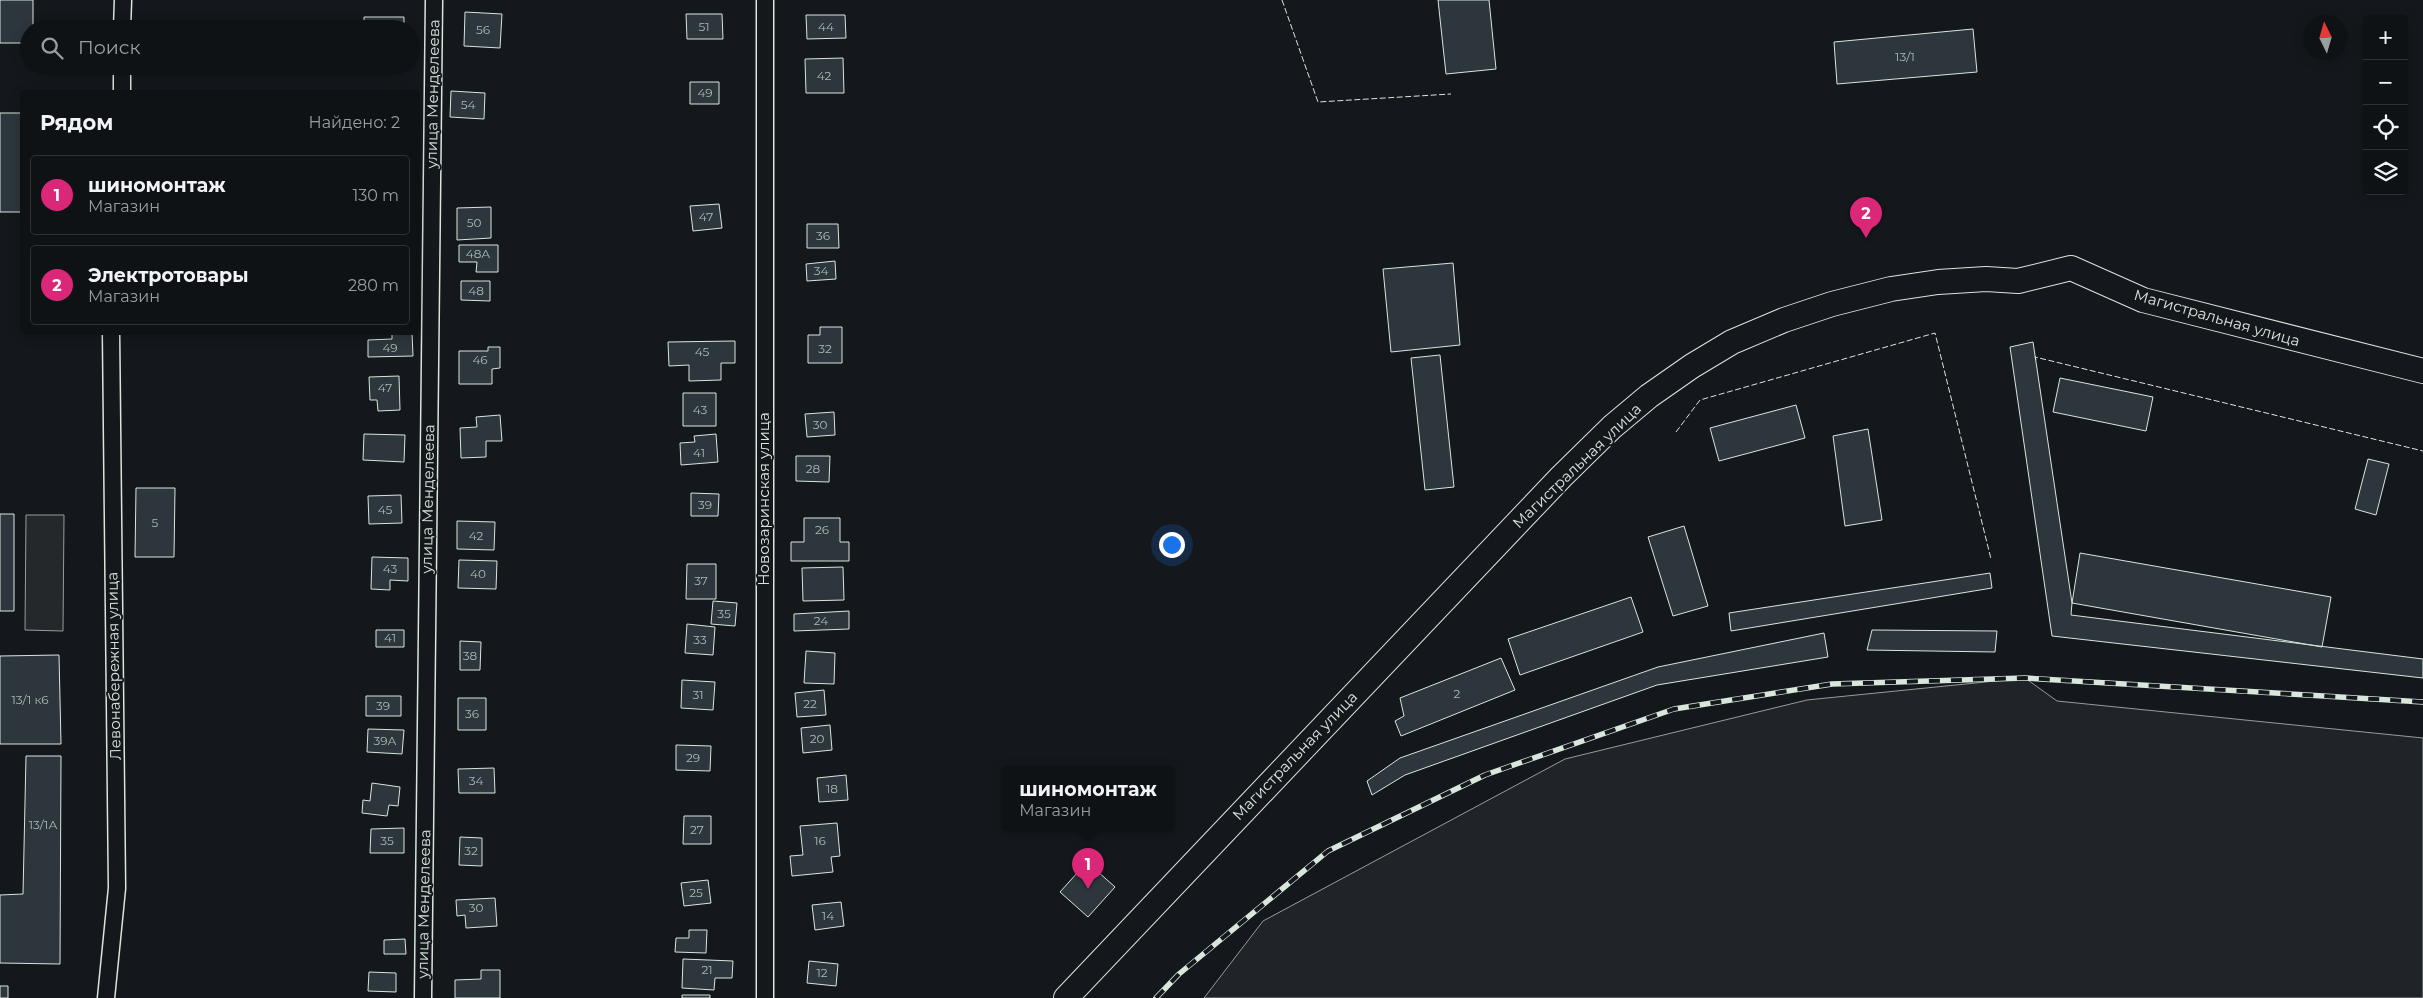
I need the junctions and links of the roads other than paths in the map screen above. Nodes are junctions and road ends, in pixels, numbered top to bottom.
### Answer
1 (123, 0) edge
2 (434, 0) edge
3 (765, 0) edge
4 (122, 20) edge
5 (122, 75) edge
6 (122, 90) edge
7 (111, 335) edge
8 (2423, 372) edge
9 (106, 998) edge
10 (423, 998) edge
11 (765, 998) edge
12 (1066, 998) edge

1 - 4 street
2 - 10 street, улица Менделеева
3 - 11 street, Новозаринская улица
5 - 6 street
7 - 9 street, Левонабережная улица
8 - 12 main road, Магистральная улица

